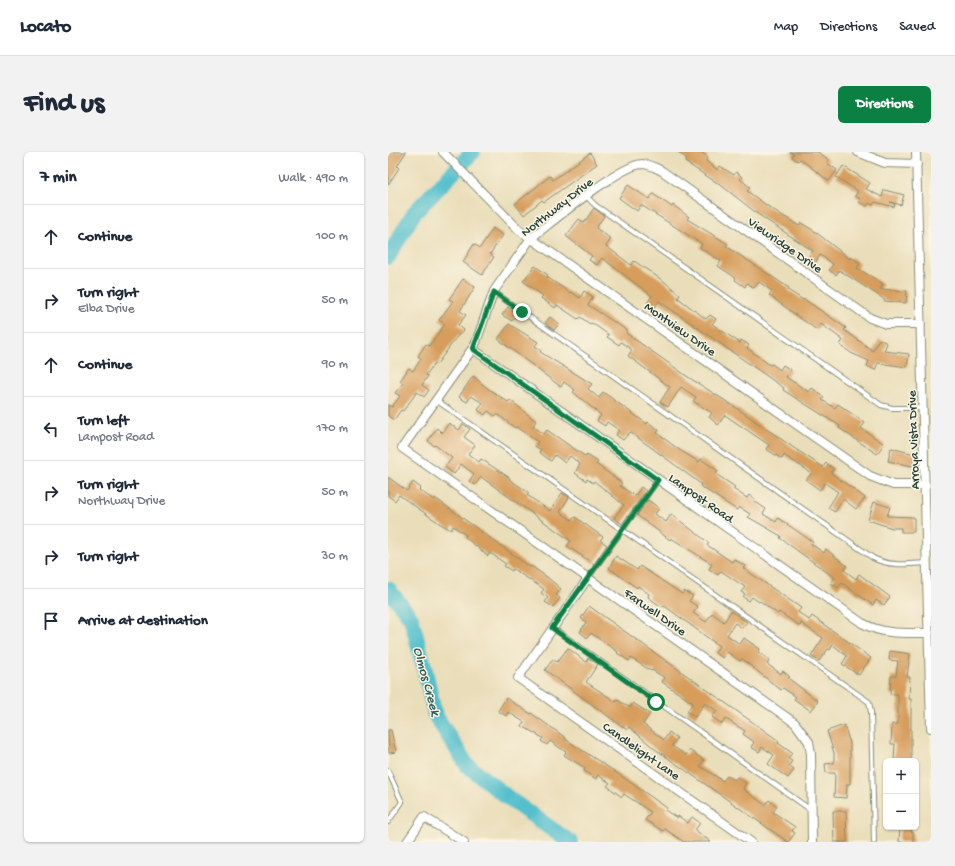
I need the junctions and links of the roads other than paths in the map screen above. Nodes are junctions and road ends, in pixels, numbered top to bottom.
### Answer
1 (443, 152) edge
2 (858, 152) edge
3 (916, 152) edge
4 (643, 164) joint
5 (917, 164) junction
6 (586, 196) junction
7 (531, 238) junction
8 (494, 292) junction
9 (921, 324) junction
10 (473, 349) junction
11 (436, 400) junction
12 (923, 408) junction
13 (402, 448) joint
14 (658, 480) junction
15 (926, 485) junction
16 (622, 530) junction
17 (928, 563) junction
18 (588, 578) junction
19 (552, 628) junction
20 (929, 633) junction
21 (931, 728) edge
22 (388, 771) edge
23 (812, 810) junction
24 (388, 822) edge
25 (407, 842) edge
26 (464, 842) edge
27 (751, 842) edge
28 (812, 842) edge
29 (874, 842) edge

1 - 7 street, Montview Drive
2 - 5 street
3 - 5 street, Arroya Vista Drive
4 - 6 street, Northway Drive
4 - 9 street, Viewridge Drive
5 - 9 street, Arroya Vista Drive
6 - 7 street, Northway Drive
6 - 12 lane
7 - 8 street, Northway Drive
7 - 15 street, Montview Drive
8 - 10 street, Northway Drive
8 - 17 lane
9 - 12 street, Arroya Vista Drive
10 - 11 street, Northway Drive
10 - 14 street, Lampost Road
11 - 13 street, Northway Drive
11 - 16 lane
12 - 15 street, Arroya Vista Drive
13 - 18 street, Farwell Drive
14 - 16 lane
14 - 20 street, Lampost Road
15 - 17 street, Arroya Vista Drive
16 - 18 lane
16 - 29 lane
17 - 20 street, Arroya Vista Drive
18 - 19 street
18 - 23 street, Farwell Drive
19 - 23 lane
19 - 27 street, Candlelight Lane
20 - 21 street, Arroya Vista Drive
22 - 24 lane
23 - 28 street, Farwell Drive
25 - 26 street

